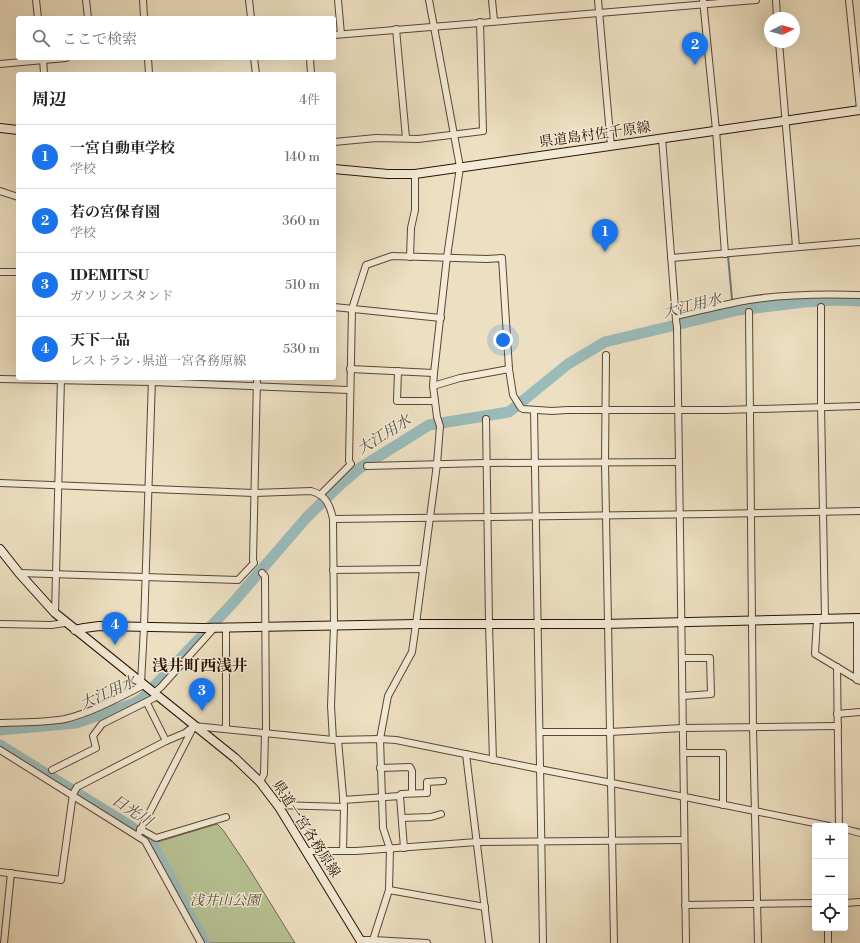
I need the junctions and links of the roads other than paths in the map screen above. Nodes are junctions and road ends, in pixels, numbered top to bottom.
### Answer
1 (36, 0) edge
2 (86, 0) edge
3 (143, 0) edge
4 (249, 0) edge
5 (338, 0) edge
6 (428, 0) edge
7 (492, 0) edge
8 (598, 0) edge
9 (756, 0) edge
10 (776, 0) edge
11 (849, 0) edge
12 (703, 2) edge
13 (777, 12) edge
14 (600, 13) junction
15 (38, 16) edge
16 (88, 16) edge
17 (144, 16) edge
18 (251, 16) edge
19 (494, 21) junction
20 (480, 22) junction
21 (433, 27) junction
22 (396, 30) junction
23 (341, 34) junction
24 (336, 35) edge
25 (780, 48) edge
26 (34, 60) edge
27 (43, 60) edge
28 (148, 60) edge
29 (254, 60) edge
30 (310, 60) edge
31 (0, 64) edge
32 (44, 72) edge
33 (149, 72) edge
34 (256, 72) edge
35 (311, 72) edge
36 (860, 109) edge
37 (786, 120) junction
38 (0, 128) edge
39 (16, 130) edge
40 (716, 130) junction
41 (454, 134) junction
42 (406, 138) junction
43 (662, 138) junction
44 (336, 142) edge
45 (611, 146) junction
46 (460, 167) junction
47 (336, 169) edge
48 (415, 174) junction
49 (0, 191) edge
50 (16, 195) edge
51 (860, 242) edge
52 (796, 248) junction
53 (725, 254) junction
54 (410, 257) junction
55 (447, 257) junction
56 (671, 258) junction
57 (0, 272) edge
58 (16, 272) edge
59 (860, 295) edge
60 (821, 307) dead end
61 (336, 308) edge
62 (352, 310) junction
63 (749, 312) dead end
64 (441, 318) junction
65 (676, 318) junction
66 (606, 355) dead end
67 (350, 369) junction
68 (509, 369) junction
69 (398, 371) junction
70 (434, 372) junction
71 (0, 379) edge
72 (16, 379) edge
73 (61, 380) edge
74 (152, 380) edge
75 (257, 380) edge
76 (257, 386) junction
77 (434, 386) junction
78 (349, 390) junction
79 (435, 401) junction
80 (821, 406) junction
81 (860, 406) edge
82 (750, 409) junction
83 (534, 410) junction
84 (605, 410) junction
85 (678, 410) junction
86 (486, 419) dead end
87 (679, 462) junction
88 (487, 463) junction
89 (536, 463) junction
90 (605, 463) junction
91 (437, 464) junction
92 (367, 466) dead end
93 (0, 483) edge
94 (58, 485) junction
95 (148, 489) junction
96 (254, 493) junction
97 (320, 495) junction
98 (860, 511) edge
99 (823, 512) junction
100 (680, 514) junction
101 (750, 514) junction
102 (606, 515) junction
103 (487, 516) junction
104 (535, 516) junction
105 (431, 517) junction
106 (333, 519) junction
107 (0, 549) edge
108 (423, 569) junction
109 (333, 570) junction
110 (19, 573) junction
111 (262, 573) dead end
112 (56, 574) junction
113 (145, 577) junction
114 (55, 614) junction
115 (859, 618) edge
116 (821, 619) junction
117 (681, 621) junction
118 (752, 621) junction
119 (65, 623) junction
120 (608, 623) junction
121 (0, 624) edge
122 (416, 624) junction
123 (489, 624) junction
124 (537, 624) junction
125 (334, 625) junction
126 (266, 626) junction
127 (144, 627) junction
128 (215, 627) junction
129 (226, 627) junction
130 (75, 630) junction
131 (682, 658) junction
132 (837, 667) junction
133 (859, 680) edge
134 (143, 685) junction
135 (155, 694) junction
136 (682, 696) junction
137 (147, 702) junction
138 (860, 712) edge
139 (837, 714) junction
140 (0, 723) edge
141 (194, 726) junction
142 (838, 726) junction
143 (683, 728) junction
144 (753, 728) junction
145 (226, 729) junction
146 (540, 732) junction
147 (610, 732) junction
148 (265, 733) junction
149 (380, 739) junction
150 (336, 740) junction
151 (166, 741) junction
152 (0, 750) edge
153 (466, 754) junction
154 (684, 754) junction
155 (493, 760) junction
156 (380, 768) junction
157 (52, 770) dead end
158 (539, 770) junction
159 (443, 781) dead end
160 (260, 782) junction
161 (611, 783) junction
162 (412, 793) junction
163 (72, 794) junction
164 (399, 796) junction
165 (381, 797) junction
166 (685, 797) junction
167 (344, 803) junction
168 (277, 805) junction
169 (723, 805) junction
170 (755, 812) junction
171 (441, 814) dead end
172 (226, 817) dead end
173 (402, 818) junction
174 (812, 823) edge
175 (839, 823) edge
176 (140, 829) junction
177 (848, 830) edge
178 (860, 833) edge
179 (138, 836) junction
180 (684, 840) junction
181 (613, 841) junction
182 (477, 842) junction
183 (542, 842) junction
184 (404, 848) junction
185 (390, 849) junction
186 (307, 851) junction
187 (343, 851) junction
188 (0, 872) edge
189 (11, 873) junction
190 (389, 890) junction
191 (848, 902) edge
192 (860, 902) edge
193 (812, 903) edge
194 (686, 904) junction
195 (758, 904) junction
196 (485, 907) junction
197 (828, 931) edge
198 (373, 940) junction
199 (361, 941) edge
200 (4, 943) edge
201 (201, 943) edge
202 (427, 943) edge
203 (489, 943) edge
204 (543, 943) edge
205 (614, 943) edge
206 (686, 943) edge
207 (758, 943) edge
208 (828, 943) edge

1 - 15 street
2 - 16 street
3 - 17 street
4 - 18 street
5 - 23 street
6 - 21 street
7 - 19 street
8 - 14 street
9 - 12 street
10 - 13 street
11 - 36 street
12 - 14 street
12 - 40 street
14 - 19 street
14 - 45 street
19 - 20 street
20 - 21 street
20 - 41 street
21 - 22 street
21 - 41 street
22 - 23 street
22 - 42 street
23 - 24 street
25 - 37 street
26 - 31 street
27 - 32 street
28 - 33 street
29 - 34 street
30 - 35 street
36 - 37 main road, 県道島村佐千原線
37 - 40 main road, 県道島村佐千原線
37 - 52 street
38 - 39 main road
40 - 43 main road, 県道島村佐千原線
40 - 53 street
41 - 42 street
41 - 46 street
42 - 44 street
43 - 45 main road, 県道島村佐千原線
43 - 56 street
45 - 46 main road, 県道島村佐千原線
46 - 48 main road, 県道島村佐千原線
46 - 55 street
47 - 48 main road, 県道島村佐千原線
48 - 54 street
49 - 50 street
51 - 52 street
52 - 53 street
53 - 56 street
54 - 55 street
54 - 62 street
55 - 64 street
55 - 68 street
56 - 65 street
57 - 58 street
59 - 65 street
60 - 80 street
61 - 62 street
62 - 64 street
62 - 67 street
63 - 82 street
64 - 70 street
65 - 85 street
66 - 84 street
67 - 69 street
67 - 78 street
68 - 77 street
68 - 83 street
69 - 70 street
69 - 79 street
70 - 77 street
71 - 72 street
73 - 94 street
74 - 76 street
74 - 95 street
75 - 76 street
76 - 78 street
76 - 96 street
77 - 79 street
78 - 97 street
79 - 91 street
80 - 81 street
80 - 82 street
80 - 99 street
82 - 85 street
82 - 101 street
83 - 84 street
83 - 89 street
84 - 85 street
84 - 90 street
85 - 87 street
86 - 88 street
87 - 90 street
87 - 100 street
88 - 89 street
88 - 91 street
88 - 103 street
89 - 90 street
89 - 104 street
90 - 102 street
91 - 92 street
91 - 105 street
93 - 94 street
94 - 95 street
94 - 112 street
95 - 96 street
95 - 113 street
96 - 97 street
96 - 113 street
97 - 106 street
98 - 99 street
99 - 101 street
99 - 116 street
100 - 101 street
100 - 102 street
100 - 117 street
101 - 118 street
102 - 104 street
102 - 120 street
103 - 104 street
103 - 105 street
103 - 123 street
104 - 124 street
105 - 106 street
105 - 108 street
106 - 109 street
107 - 110 main road, 県道一宮各務原線
108 - 109 street
108 - 122 street
109 - 125 street
110 - 112 street
110 - 114 main road, 県道一宮各務原線
111 - 126 street
112 - 113 street
112 - 114 street
113 - 127 street
114 - 119 main road, 県道一宮各務原線
115 - 116 main road
115 - 133 street
116 - 118 main road
116 - 132 street
117 - 118 main road
117 - 120 main road
117 - 131 street
118 - 144 street
119 - 121 street
119 - 130 main road, 県道一宮各務原線
120 - 124 main road
120 - 147 street
122 - 123 main road
122 - 125 main road
122 - 149 street
123 - 124 main road
123 - 155 street
124 - 146 street
125 - 126 main road
125 - 150 street
126 - 129 main road
126 - 148 street
127 - 128 main road
127 - 130 main road
127 - 134 street
128 - 129 main road
128 - 135 street
129 - 145 street
130 - 134 main road, 県道一宮各務原線
131 - 136 street
131 - 136 street
132 - 133 street
132 - 139 street
134 - 135 main road, 県道一宮各務原線
134 - 140 street
135 - 137 street
135 - 141 main road, 県道一宮各務原線
136 - 143 street
137 - 151 street
137 - 157 street
138 - 139 street
139 - 142 street
141 - 145 street
141 - 151 street
141 - 160 main road, 県道一宮各務原線
141 - 176 street
142 - 144 street
142 - 175 street
143 - 144 street
143 - 147 street
143 - 154 street
144 - 170 street
145 - 148 street
146 - 147 street
146 - 158 street
147 - 161 street
148 - 150 street
148 - 160 street
149 - 150 street
149 - 153 street
149 - 156 street
150 - 167 street
151 - 163 street
152 - 163 street
153 - 155 street
153 - 182 street
154 - 166 street
154 - 169 street
155 - 158 street
156 - 162 street
156 - 165 street
158 - 161 street
158 - 183 street
159 - 162 street
160 - 168 main road, 県道一宮各務原線
161 - 166 street
161 - 181 street
162 - 164 street
163 - 179 street
163 - 189 street
164 - 165 street
164 - 173 street
165 - 167 street
165 - 185 street
166 - 169 street
166 - 180 street
167 - 168 street
167 - 187 street
168 - 186 main road, 県道一宮各務原線
169 - 170 street
170 - 174 street
170 - 195 street
171 - 173 street
172 - 176 street
173 - 184 street
176 - 179 street
177 - 178 street
179 - 201 street
180 - 181 street
180 - 194 street
181 - 183 street
181 - 205 street
182 - 183 street
182 - 184 street
182 - 196 street
183 - 204 street
184 - 185 street
185 - 187 street
185 - 190 street
186 - 187 street
186 - 199 main road, 県道一宮各務原線
188 - 189 street
189 - 200 street
190 - 196 street
190 - 198 street
191 - 192 street
193 - 195 street
194 - 195 street
194 - 206 street
195 - 207 street
196 - 203 street
197 - 208 street
198 - 199 street
198 - 202 street

